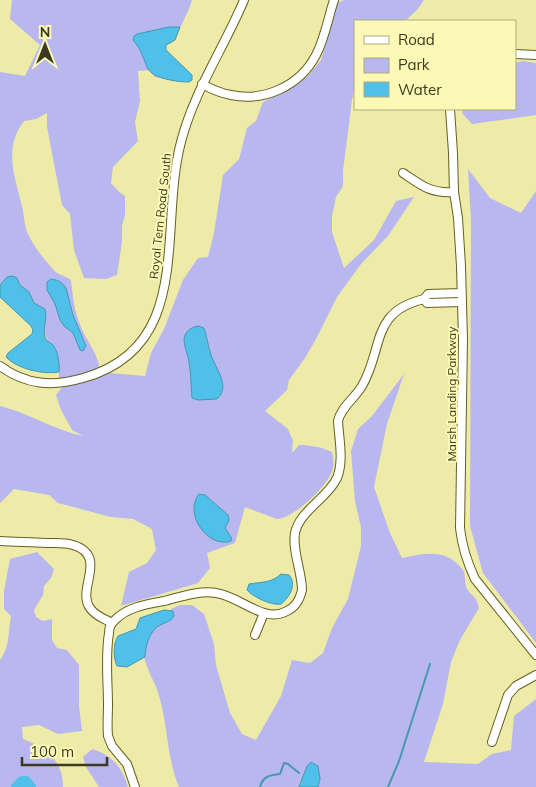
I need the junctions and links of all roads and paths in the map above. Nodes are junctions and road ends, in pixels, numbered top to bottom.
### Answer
1 (244, 0) edge
2 (334, 0) edge
3 (516, 54) edge
4 (536, 55) edge
5 (202, 84) junction
6 (450, 110) edge
7 (404, 173) dead end
8 (454, 192) junction
9 (462, 293) junction
10 (441, 294) junction
11 (424, 300) junction
12 (462, 302) junction
13 (441, 303) junction
14 (0, 366) edge
15 (0, 541) edge
16 (264, 613) junction
17 (112, 623) junction
18 (255, 635) dead end
19 (536, 655) edge
20 (536, 675) edge
21 (492, 742) dead end
22 (135, 787) edge

1 - 5 street, Royal Tern Road South
2 - 5 street
3 - 4 street
5 - 14 street, Royal Tern Road South
6 - 8 street, Marsh Landing Parkway
7 - 8 street
8 - 9 street, Marsh Landing Parkway
9 - 10 street
9 - 12 street, Marsh Landing Parkway
10 - 11 street
10 - 13 street
11 - 13 street
11 - 16 street
12 - 13 street
12 - 19 street, Marsh Landing Parkway
15 - 17 street
16 - 17 street
16 - 18 street
17 - 22 street
20 - 21 street

